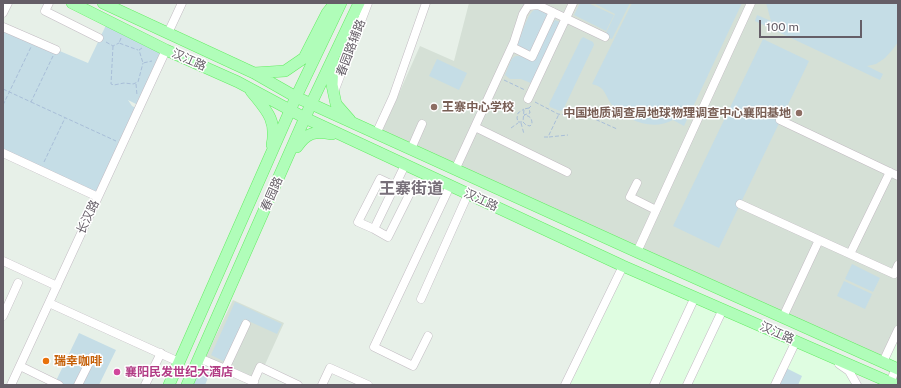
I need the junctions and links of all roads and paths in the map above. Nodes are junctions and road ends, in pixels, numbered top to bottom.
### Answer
1 (8, 3) edge
2 (49, 3) edge
3 (72, 3) edge
4 (103, 3) edge
5 (182, 3) edge
6 (328, 3) edge
7 (335, 3) edge
8 (341, 3) edge
9 (359, 3) edge
10 (368, 3) edge
11 (426, 3) edge
12 (573, 3) edge
13 (751, 3) edge
14 (553, 12) junction
15 (3, 13) edge
16 (566, 18) junction
17 (3, 27) edge
18 (125, 29) junction
19 (317, 32) junction
20 (168, 33) junction
21 (605, 37) dead end
22 (100, 38) joint
23 (34, 41) junction
24 (120, 43) junction
25 (152, 43) junction
26 (113, 46) junction
27 (512, 47) junction
28 (56, 50) joint
29 (139, 50) junction
30 (164, 55) junction
31 (334, 56) junction
32 (143, 63) junction
33 (254, 73) junction
34 (498, 78) junction
35 (246, 86) junction
36 (3, 89) edge
37 (9, 92) junction
38 (333, 92) junction
39 (296, 98) junction
40 (528, 99) joint
41 (31, 102) junction
42 (311, 104) junction
43 (3, 105) edge
44 (530, 108) junction
45 (524, 109) junction
46 (290, 111) junction
47 (559, 114) junction
48 (524, 115) junction
49 (65, 118) junction
50 (305, 118) junction
51 (780, 120) dead end
52 (518, 122) junction
53 (522, 122) junction
54 (353, 123) junction
55 (422, 124) dead end
56 (475, 127) junction
57 (511, 128) dead end
58 (617, 129) dead end
59 (376, 134) junction
60 (524, 134) dead end
61 (568, 135) dead end
62 (544, 137) dead end
63 (548, 137) junction
64 (348, 138) junction
65 (116, 141) dead end
66 (410, 150) junction
67 (3, 153) edge
68 (270, 157) junction
69 (405, 165) junction
70 (283, 167) junction
71 (40, 170) junction
72 (455, 170) junction
73 (567, 172) dead end
74 (890, 172) junction
75 (898, 176) edge
76 (637, 184) dead end
77 (395, 186) junction
78 (450, 186) junction
79 (468, 194) junction
80 (98, 197) junction
81 (740, 204) dead end
82 (656, 210) junction
83 (374, 229) junction
84 (819, 240) junction
85 (637, 252) junction
86 (850, 254) junction
87 (3, 261) edge
88 (898, 265) edge
89 (623, 266) junction
90 (18, 283) dead end
91 (57, 286) junction
92 (695, 297) junction
93 (421, 299) dead end
94 (49, 303) junction
95 (723, 309) junction
96 (3, 316) edge
97 (783, 317) junction
98 (246, 324) dead end
99 (898, 330) edge
100 (428, 336) dead end
101 (796, 341) junction
102 (160, 354) junction
103 (825, 354) junction
104 (92, 358) dead end
105 (199, 358) junction
106 (179, 362) junction
107 (883, 362) junction
108 (20, 366) junction
109 (897, 368) edge
110 (225, 369) junction
111 (253, 384) edge
112 (892, 384) edge
113 (11, 385) edge
114 (59, 385) edge
115 (78, 385) edge
116 (145, 385) edge
117 (169, 385) edge
118 (186, 385) edge
119 (298, 385) edge
120 (322, 385) edge
121 (368, 385) edge
122 (565, 385) edge
123 (654, 385) edge
124 (687, 385) edge
125 (775, 385) edge
126 (857, 385) edge

1 - 15 street
2 - 22 street
3 - 18 main road, 汉江路
4 - 20 main road, 汉江路
5 - 20 street
6 - 19 street
7 - 19 main road
8 - 39 main road, 春园路
9 - 31 main road, 春园路
10 - 38 street, 春园路辅路
11 - 59 street
12 - 16 street
13 - 82 street
14 - 16 street
14 - 27 street
14 - 27 street
16 - 21 street
16 - 40 street
17 - 23 street
18 - 24 path
18 - 25 main road, 汉江路
19 - 33 main road
20 - 33 main road, 汉江路
22 - 26 path
23 - 28 street
23 - 37 path
24 - 26 path
24 - 29 path
25 - 29 path
25 - 30 main road, 汉江路
26 - 32 path
27 - 34 street
28 - 41 path
29 - 32 path
30 - 32 path
30 - 35 main road, 汉江路
30 - 80 street, 长汉路
31 - 38 main road
31 - 42 main road, 春园路
33 - 39 main road, 汉江路
34 - 40 path
34 - 56 street
35 - 46 main road, 汉江路
35 - 68 main road
36 - 37 path
37 - 41 path
37 - 43 path
38 - 54 main road
39 - 42 main road, 汉江路
39 - 46 main road, 春园路
41 - 49 path
42 - 50 main road, 春园路
42 - 54 main road, 汉江路
44 - 45 path
44 - 47 path
44 - 48 path
45 - 48 path
45 - 52 path
46 - 50 main road, 汉江路
46 - 68 main road, 春园路
47 - 58 path
47 - 63 path
48 - 53 path
48 - 53 path
49 - 65 path
49 - 71 path
50 - 64 main road, 汉江路
50 - 70 main road, 春园路
51 - 74 street
52 - 53 path
52 - 57 path
53 - 60 path
54 - 59 main road, 汉江路
55 - 66 street
56 - 72 street
56 - 73 street
59 - 66 main road, 汉江路
61 - 63 path
62 - 63 path
64 - 69 main road, 汉江路
64 - 70 main road
66 - 72 main road, 汉江路
67 - 71 street
68 - 106 main road, 春园路
69 - 77 street
69 - 78 main road, 汉江路
70 - 105 main road, 春园路
71 - 80 street
72 - 85 main road, 汉江路
74 - 75 street
74 - 86 street
76 - 82 street
77 - 83 street
77 - 83 street
77 - 83 street
78 - 79 main road, 汉江路
78 - 100 street
79 - 89 main road, 汉江路
79 - 93 street
80 - 91 street, 长汉路
81 - 84 street
82 - 85 street
84 - 86 street
84 - 97 street
85 - 97 main road, 汉江路
86 - 88 street
87 - 91 street
89 - 92 main road, 汉江路
89 - 122 street
90 - 96 street
91 - 94 street, 长汉路
92 - 95 main road, 汉江路
92 - 123 street
94 - 102 street
94 - 108 street, 长汉路
95 - 101 main road, 汉江路
95 - 124 street
97 - 107 main road, 汉江路
98 - 110 street
99 - 107 street
101 - 103 main road, 汉江路
101 - 125 street
102 - 106 street
102 - 116 street
103 - 112 main road, 汉江路
103 - 126 street
104 - 115 street
105 - 110 street
105 - 118 main road, 春园路
106 - 117 main road, 春园路
107 - 109 main road, 汉江路
108 - 113 street, 长汉路
108 - 114 street
109 - 112 street
110 - 111 street
111 - 119 street
120 - 121 street

